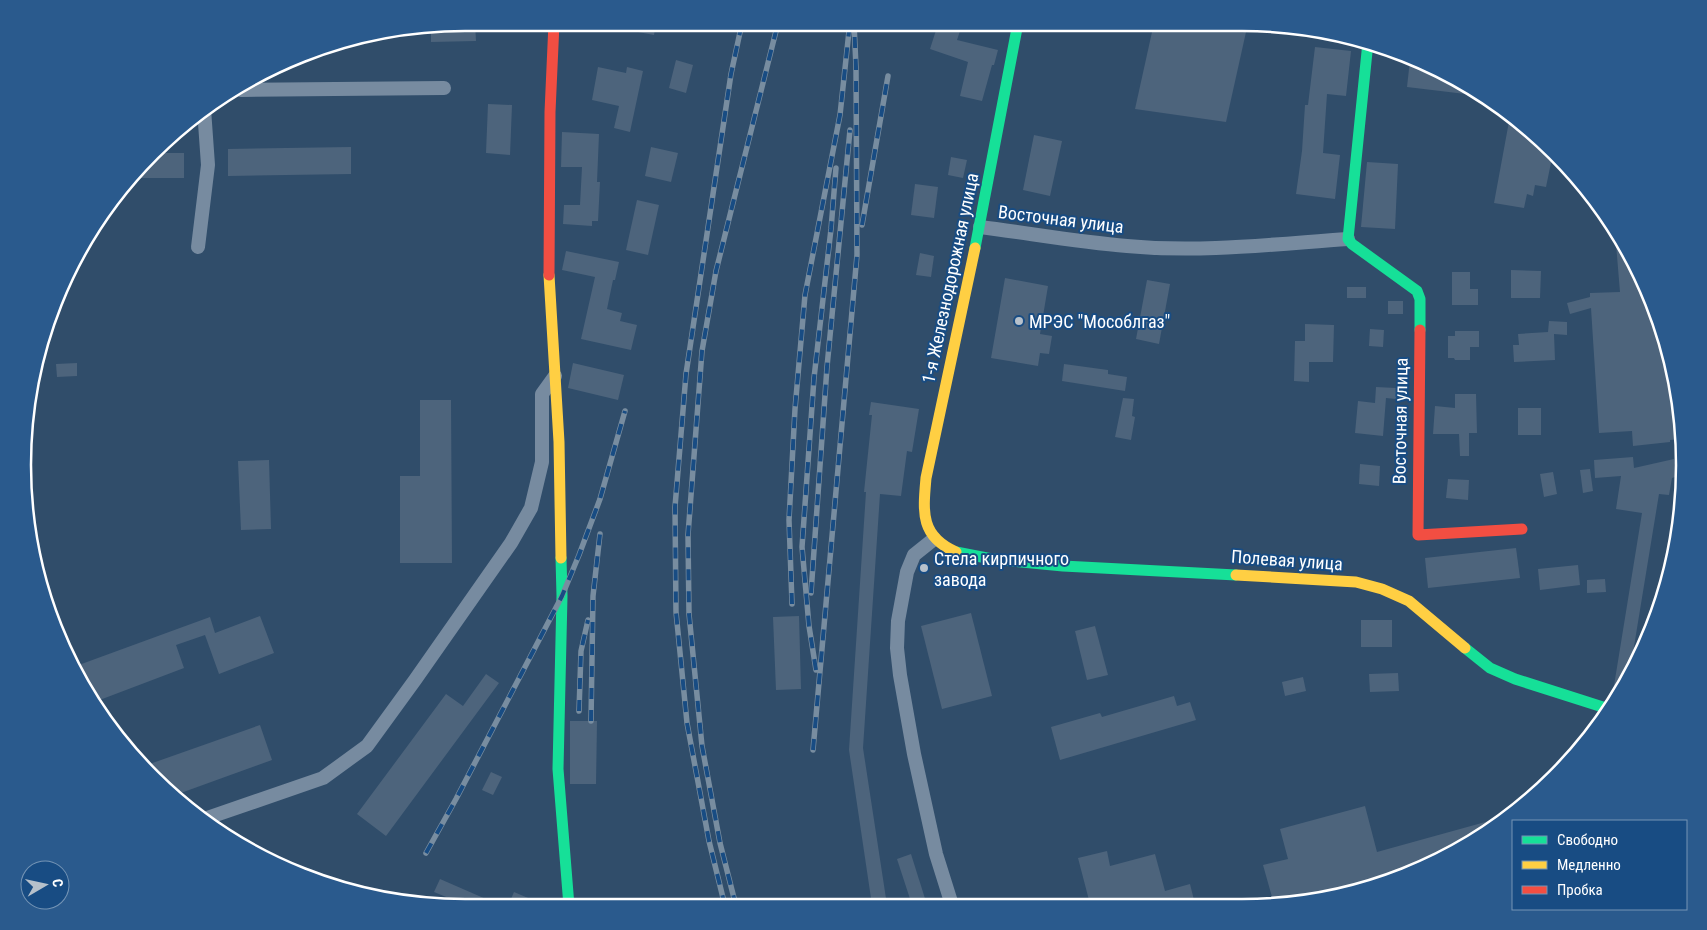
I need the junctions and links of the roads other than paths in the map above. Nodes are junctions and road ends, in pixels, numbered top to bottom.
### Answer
1 (554, 31) edge
2 (1017, 31) edge
3 (1367, 50) edge
4 (444, 88) dead end
5 (246, 90) edge
6 (205, 118) edge
7 (980, 227) junction
8 (1348, 239) junction
9 (198, 247) dead end
10 (555, 376) junction
11 (1522, 529) dead end
12 (934, 538) junction
13 (1602, 707) edge
14 (211, 817) edge
15 (568, 899) edge
16 (950, 899) edge

1 - 10 main road
2 - 7 main road, 1-я Железнодорожная улица
3 - 8 main road
4 - 5 street
6 - 9 street
7 - 8 street, Восточная улица
7 - 12 main road, 1-я Железнодорожная улица
8 - 11 main road, Восточная улица
10 - 14 street
10 - 15 main road
12 - 13 main road, Полевая улица
12 - 16 street

